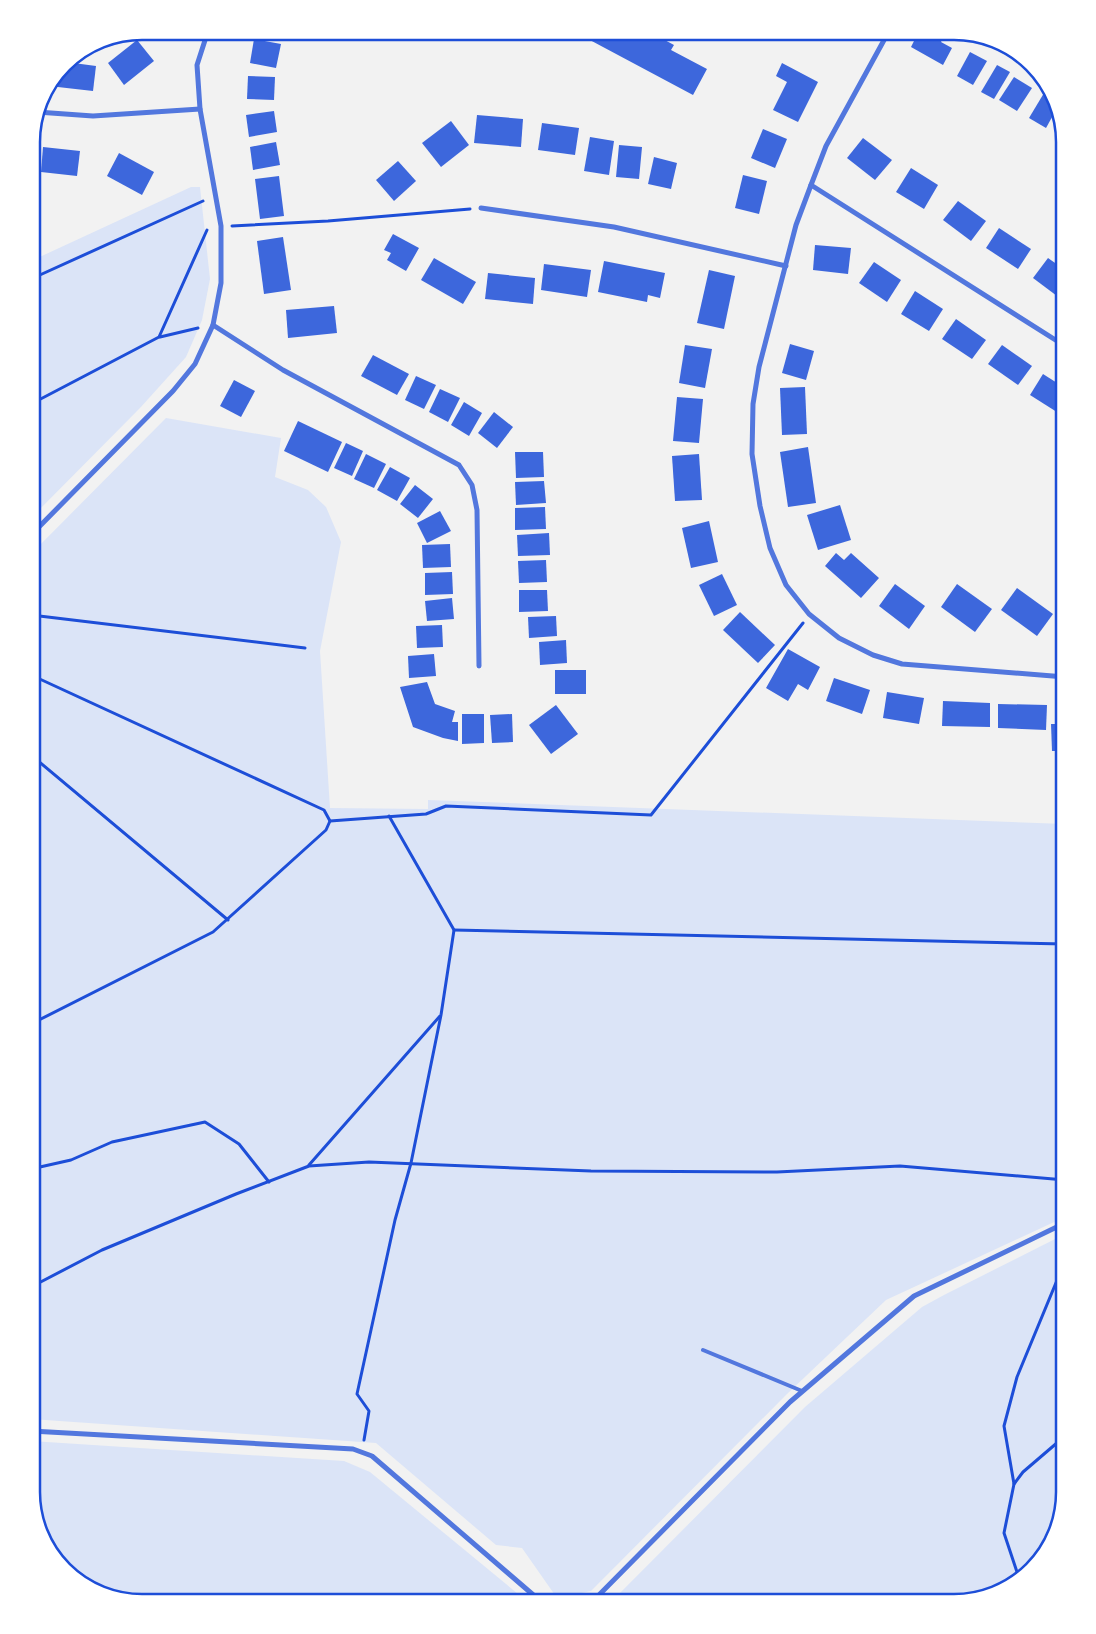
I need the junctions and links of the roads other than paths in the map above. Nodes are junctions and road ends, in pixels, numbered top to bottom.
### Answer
1 (205, 40) edge
2 (885, 40) edge
3 (200, 109) junction
4 (44, 113) edge
5 (811, 185) junction
6 (480, 208) road end
7 (786, 266) junction
8 (213, 324) junction
9 (1056, 340) edge
10 (40, 526) edge
11 (479, 666) dead end
12 (1056, 676) edge
13 (1056, 1227) edge
14 (703, 1350) dead end
15 (802, 1391) junction
16 (40, 1431) edge
17 (532, 1594) edge
18 (600, 1594) edge

1 - 3 street
2 - 5 street
3 - 4 street
3 - 8 street
5 - 7 street
5 - 9 street
6 - 7 street
7 - 12 street
8 - 10 street
8 - 11 street
13 - 15 street
14 - 15 lane
15 - 18 street
16 - 17 street

